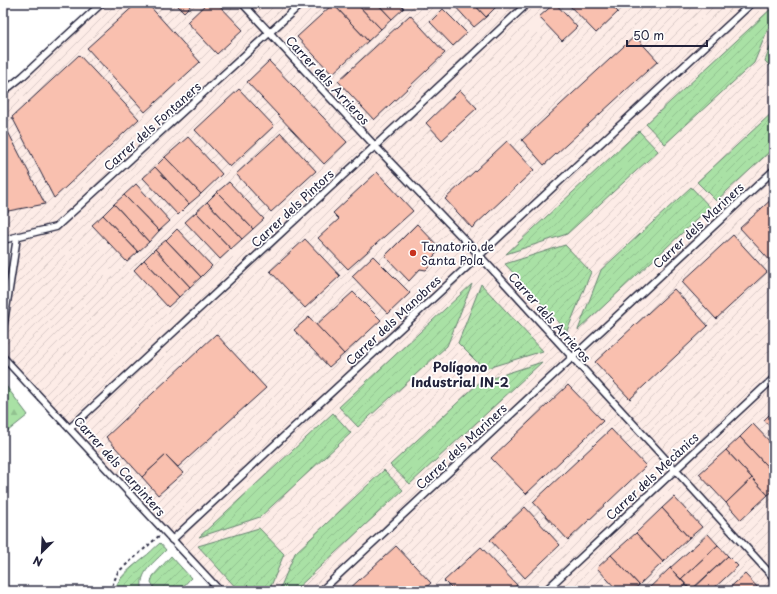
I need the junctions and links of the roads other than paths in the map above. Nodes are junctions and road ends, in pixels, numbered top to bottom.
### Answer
1 (102, 3) edge
2 (242, 3) edge
3 (302, 3) edge
4 (528, 3) edge
5 (752, 3) edge
6 (270, 33) junction
7 (3, 92) edge
8 (375, 146) junction
9 (774, 170) edge
10 (17, 237) junction
11 (3, 240) edge
12 (479, 255) junction
13 (3, 329) edge
14 (3, 357) edge
15 (572, 357) junction
16 (774, 378) edge
17 (70, 428) junction
18 (675, 470) junction
19 (172, 540) junction
20 (774, 578) edge
21 (220, 591) edge
22 (321, 591) edge
23 (546, 591) edge

1 - 7 lane
2 - 6 lane, Carrer dels Arrieros
3 - 6 lane, Carrer dels Fontaners
4 - 8 lane, Carrer dels Pintors
5 - 12 lane, Carrer dels Manobres
6 - 8 lane, Carrer dels Arrieros
6 - 10 lane, Carrer dels Fontaners
8 - 12 lane, Carrer dels Arrieros
8 - 17 lane, Carrer dels Pintors
9 - 15 lane, Carrer dels Mariners
10 - 11 lane, Carrer dels Fontaners
10 - 13 lane
12 - 15 lane, Carrer dels Arrieros
12 - 19 lane, Carrer dels Manobres
14 - 17 lane, Carrer dels Carpinters
15 - 18 lane, Carrer dels Arrieros
15 - 22 lane, Carrer dels Mariners
16 - 18 lane, Carrer dels Mecànics
17 - 19 lane, Carrer dels Carpinters
18 - 20 lane, Carrer dels Arrieros
18 - 23 lane, Carrer dels Mecànics
19 - 21 lane, Carrer dels Carpinters

